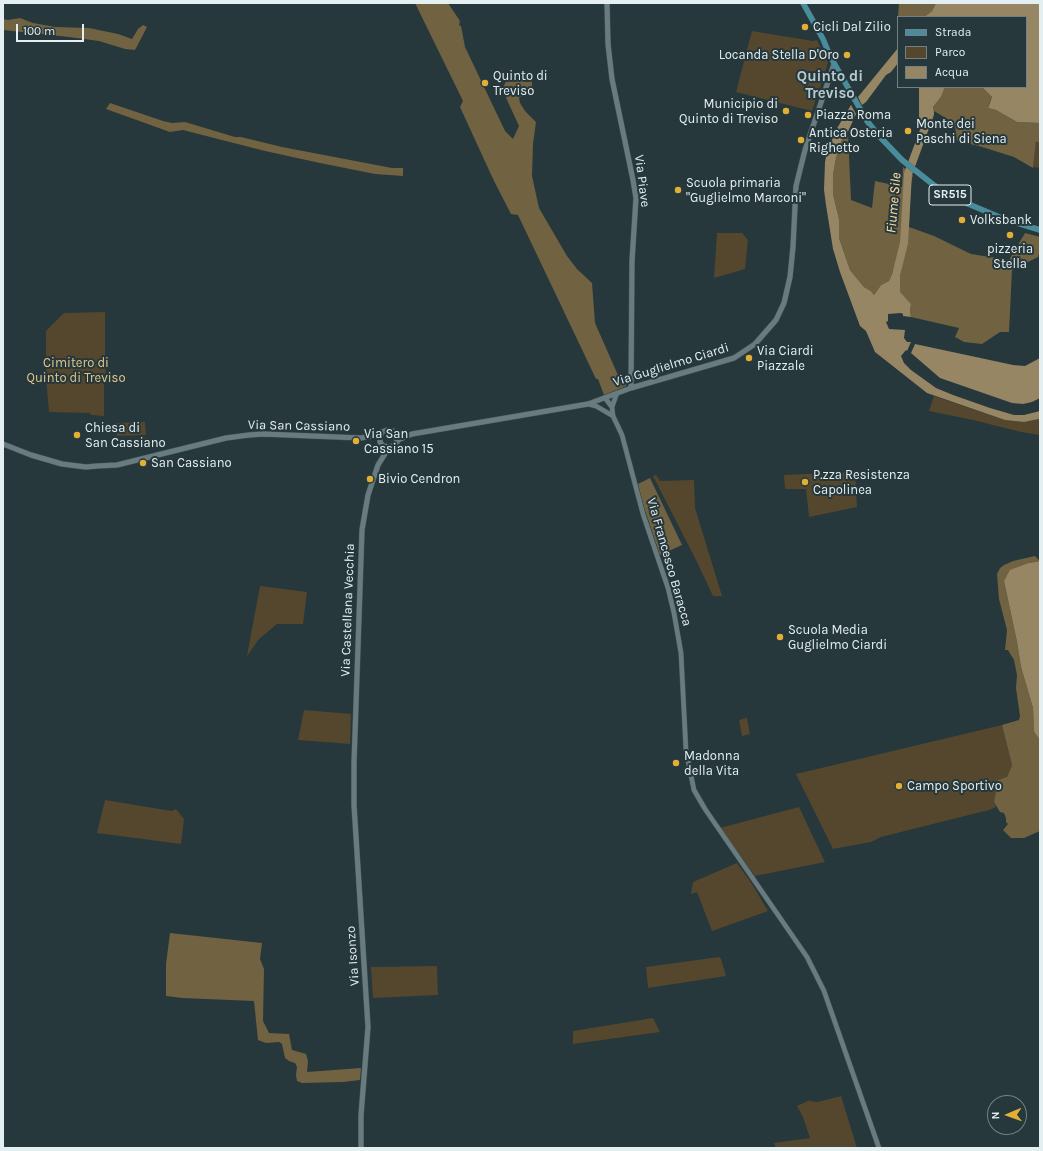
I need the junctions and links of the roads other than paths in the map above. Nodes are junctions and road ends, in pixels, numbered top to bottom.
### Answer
1 (607, 3) edge
2 (803, 3) edge
3 (834, 61) junction
4 (1040, 230) edge
5 (631, 388) junction
6 (617, 394) junction
7 (605, 398) junction
8 (588, 404) junction
9 (612, 407) junction
10 (606, 411) junction
11 (613, 416) junction
12 (395, 433) junction
13 (381, 434) junction
14 (412, 434) junction
15 (362, 438) junction
16 (397, 442) junction
17 (3, 444) edge
18 (381, 444) junction
19 (390, 447) junction
20 (380, 460) junction
21 (354, 763) joint
22 (361, 1148) edge
23 (879, 1148) edge

1 - 5 main road, Via Piave
2 - 3 main road, SR515
3 - 4 main road, SR515
3 - 5 main road, Via Guglielmo Ciardi
5 - 6 main road, Via Guglielmo Ciardi
6 - 7 main road, Via Guglielmo Ciardi
6 - 9 street, Via Francesco Baracca
7 - 8 main road
7 - 9 street
7 - 10 street
8 - 10 street, Via Francesco Baracca
8 - 14 main road
9 - 11 street, Via Francesco Baracca
10 - 11 street, Via Francesco Baracca
11 - 23 street, Via Francesco Baracca
12 - 13 main road
12 - 14 main road
12 - 16 main road
13 - 15 main road, Via San Cassiano
13 - 18 main road
14 - 16 main road
15 - 17 main road, Via San Cassiano
15 - 18 main road, Via San Cassiano
16 - 19 main road
18 - 19 main road
18 - 20 main road, Via Castellana Vecchia
19 - 20 main road, Via Castellana Vecchia
20 - 21 main road, Via Castellana Vecchia
21 - 22 main road, Via Isonzo

